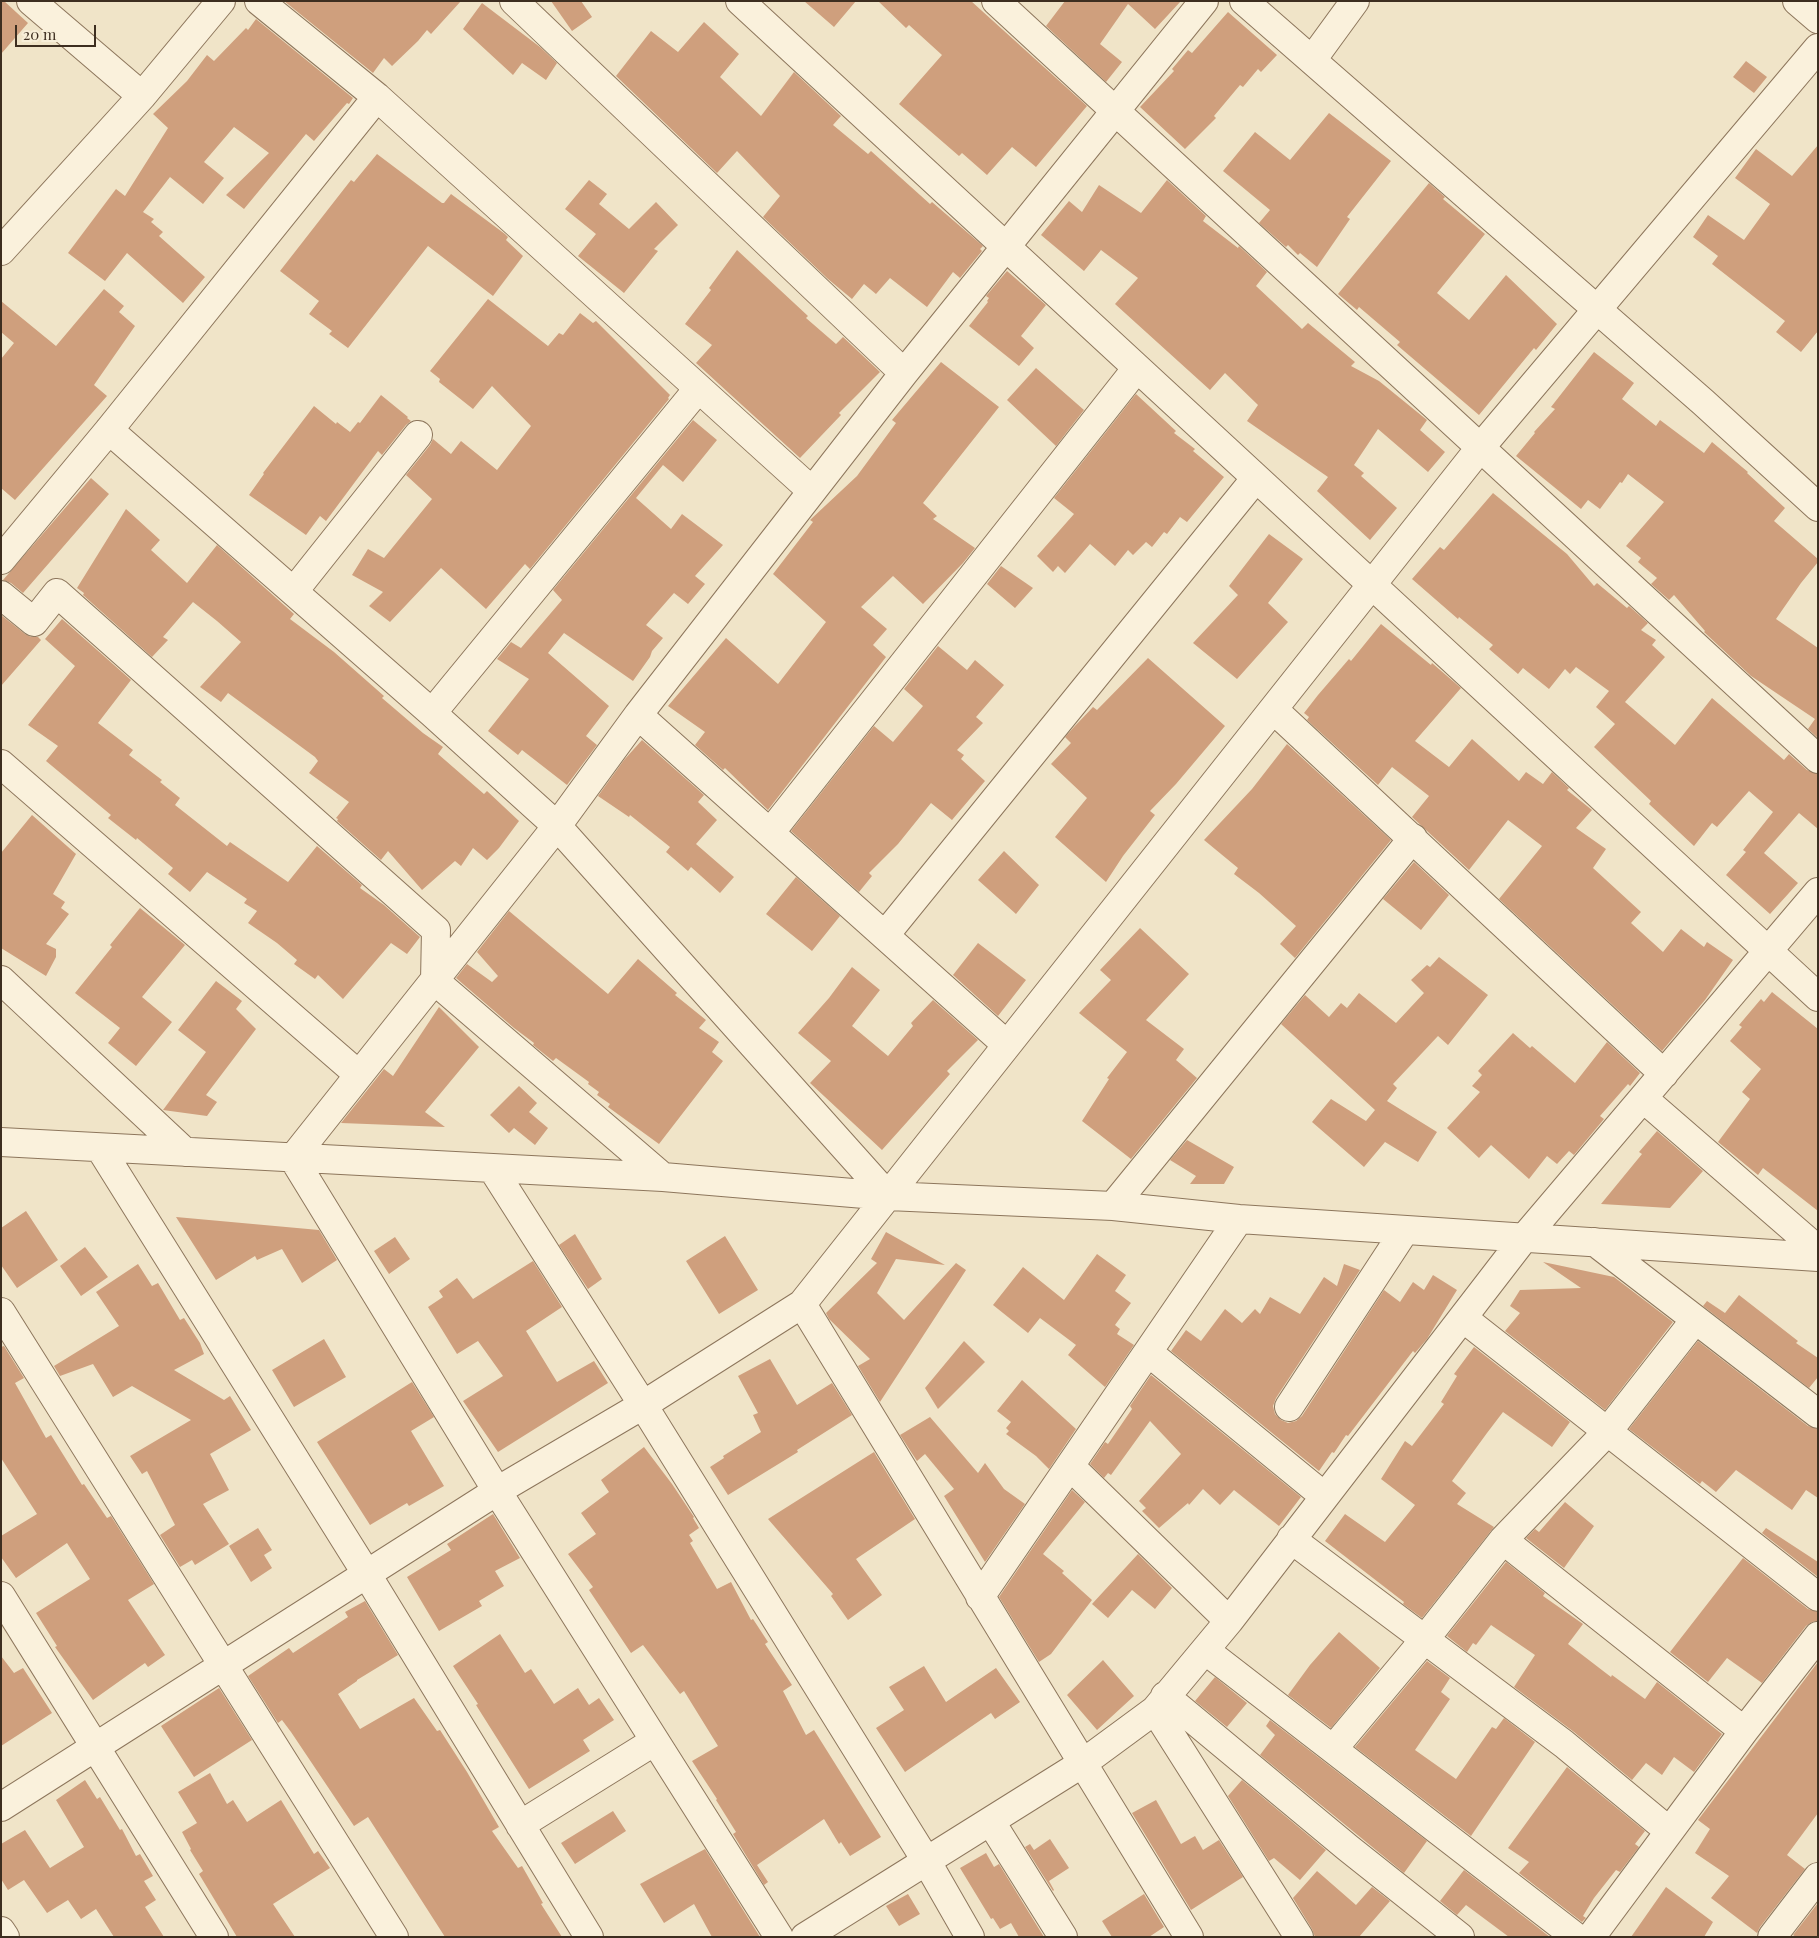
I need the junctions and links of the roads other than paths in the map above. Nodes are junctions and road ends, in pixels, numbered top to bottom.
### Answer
1 (31, 1) edge
2 (221, 1) edge
3 (259, 1) edge
4 (514, 1) edge
5 (740, 1) edge
6 (996, 1) edge
7 (1204, 1) edge
8 (1244, 1) edge
9 (1355, 1) edge
10 (1797, 1) edge
11 (1818, 19) edge
12 (1818, 48) edge
13 (1312, 60) junction
14 (142, 96) junction
15 (377, 97) junction
16 (1116, 112) junction
17 (1006, 246) junction
18 (1, 251) edge
19 (1597, 310) junction
20 (1137, 368) junction
21 (904, 373) junction
22 (698, 389) junction
23 (109, 430) junction
24 (418, 435) dead end
25 (1480, 448) junction
26 (1256, 478) junction
27 (812, 491) junction
28 (1817, 505) edge
29 (1, 560) edge
30 (1372, 584) junction
31 (294, 591) junction
32 (1, 596) edge
33 (1274, 710) junction
34 (432, 713) junction
35 (638, 715) junction
36 (1818, 759) edge
37 (1, 764) edge
38 (557, 826) junction
39 (770, 833) junction
40 (1413, 838) junction
41 (1818, 892) edge
42 (885, 936) junction
43 (1768, 951) junction
44 (1, 980) edge
45 (435, 980) junction
46 (1818, 997) edge
47 (1007, 1045) junction
48 (1664, 1074) junction
49 (359, 1075) junction
50 (1644, 1099) junction
51 (1, 1142) edge
52 (100, 1148) junction
53 (185, 1152) junction
54 (293, 1158) junction
55 (492, 1168) junction
56 (663, 1177) junction
57 (888, 1196) junction
58 (1113, 1206) junction
59 (1239, 1219) junction
60 (1405, 1230) junction
61 (1524, 1238) junction
62 (1595, 1242) junction
63 (1818, 1250) edge
64 (1818, 1257) edge
65 (802, 1304) junction
66 (1, 1312) edge
67 (1463, 1318) junction
68 (1695, 1320) junction
69 (1148, 1352) junction
70 (643, 1405) junction
71 (1290, 1407) dead end
72 (1818, 1414) edge
73 (1608, 1431) junction
74 (1070, 1466) junction
75 (497, 1491) junction
76 (1324, 1496) junction
77 (1291, 1539) junction
78 (1503, 1540) junction
79 (366, 1573) junction
80 (1, 1596) edge
81 (980, 1597) junction
82 (1818, 1598) edge
83 (1229, 1622) junction
84 (1818, 1636) edge
85 (1425, 1639) junction
86 (1206, 1651) junction
87 (223, 1665) junction
88 (1160, 1703) junction
89 (1744, 1731) junction
90 (655, 1741) junction
91 (96, 1746) junction
92 (1333, 1748) junction
93 (1083, 1763) junction
94 (1, 1806) edge
95 (991, 1822) junction
96 (520, 1825) junction
97 (1669, 1831) junction
98 (927, 1862) junction
99 (1818, 1877) edge
100 (1, 1931) edge
101 (5, 1937) edge
102 (214, 1937) edge
103 (394, 1937) edge
104 (589, 1937) edge
105 (779, 1937) edge
106 (805, 1937) edge
107 (970, 1937) edge
108 (1063, 1937) edge
109 (1188, 1937) edge
110 (1299, 1937) edge
111 (1460, 1937) edge
112 (1576, 1937) edge
113 (1592, 1937) edge
114 (1772, 1937) edge

1 - 14 street
2 - 14 street
3 - 15 street
4 - 21 street
5 - 17 street
6 - 16 street
7 - 16 street
8 - 13 street
9 - 13 street
10 - 11 street
12 - 19 street
13 - 19 street
14 - 18 street
15 - 22 street
15 - 23 street
16 - 17 street
16 - 25 street
17 - 20 street
17 - 21 street
19 - 25 street
19 - 28 street
20 - 26 street
20 - 39 street
21 - 27 street
22 - 27 street
22 - 34 street
23 - 29 street
23 - 31 street
24 - 31 street
25 - 30 street
25 - 36 street
26 - 30 street
26 - 42 street
27 - 35 street
30 - 33 street
30 - 43 street
31 - 34 street
32 - 45 street
33 - 40 street
33 - 47 street
34 - 38 street
35 - 38 street
35 - 39 street
37 - 49 street
38 - 45 street
38 - 57 street
39 - 42 street
40 - 48 street
40 - 58 street
41 - 43 street
42 - 47 street
43 - 46 street
43 - 48 street
44 - 53 street
45 - 49 street
45 - 56 street
47 - 57 street
48 - 50 street
49 - 54 street
50 - 61 street
50 - 63 street
51 - 52 street
52 - 53 street
52 - 79 street
53 - 54 street
54 - 55 street
54 - 75 street
55 - 56 street
55 - 70 street
56 - 57 street
57 - 58 street
57 - 65 street
58 - 59 street
59 - 60 street
59 - 69 street
60 - 61 street
60 - 71 street
61 - 62 street
61 - 67 street
62 - 64 street
62 - 68 street
65 - 70 street
65 - 81 street
66 - 87 street
67 - 73 street
67 - 76 street
68 - 72 street
68 - 73 street
69 - 74 street
69 - 76 street
70 - 75 street
70 - 98 street
73 - 78 street
73 - 82 street
74 - 81 street
74 - 83 street
75 - 79 street
75 - 90 street
76 - 77 street
77 - 83 street
77 - 85 street
78 - 85 street
78 - 89 street
79 - 87 street
79 - 96 street
80 - 91 street
81 - 93 street
83 - 86 street
84 - 89 street
85 - 92 street
85 - 97 street
86 - 88 street
86 - 92 street
87 - 91 street
87 - 103 street
88 - 93 street
88 - 110 street
88 - 111 street
89 - 97 street
90 - 96 street
90 - 105 street
91 - 94 street
91 - 102 street
92 - 112 street
93 - 95 street
93 - 109 street
95 - 98 street
95 - 108 street
96 - 104 street
97 - 113 street
98 - 106 street
98 - 107 street
99 - 114 street
100 - 101 street

